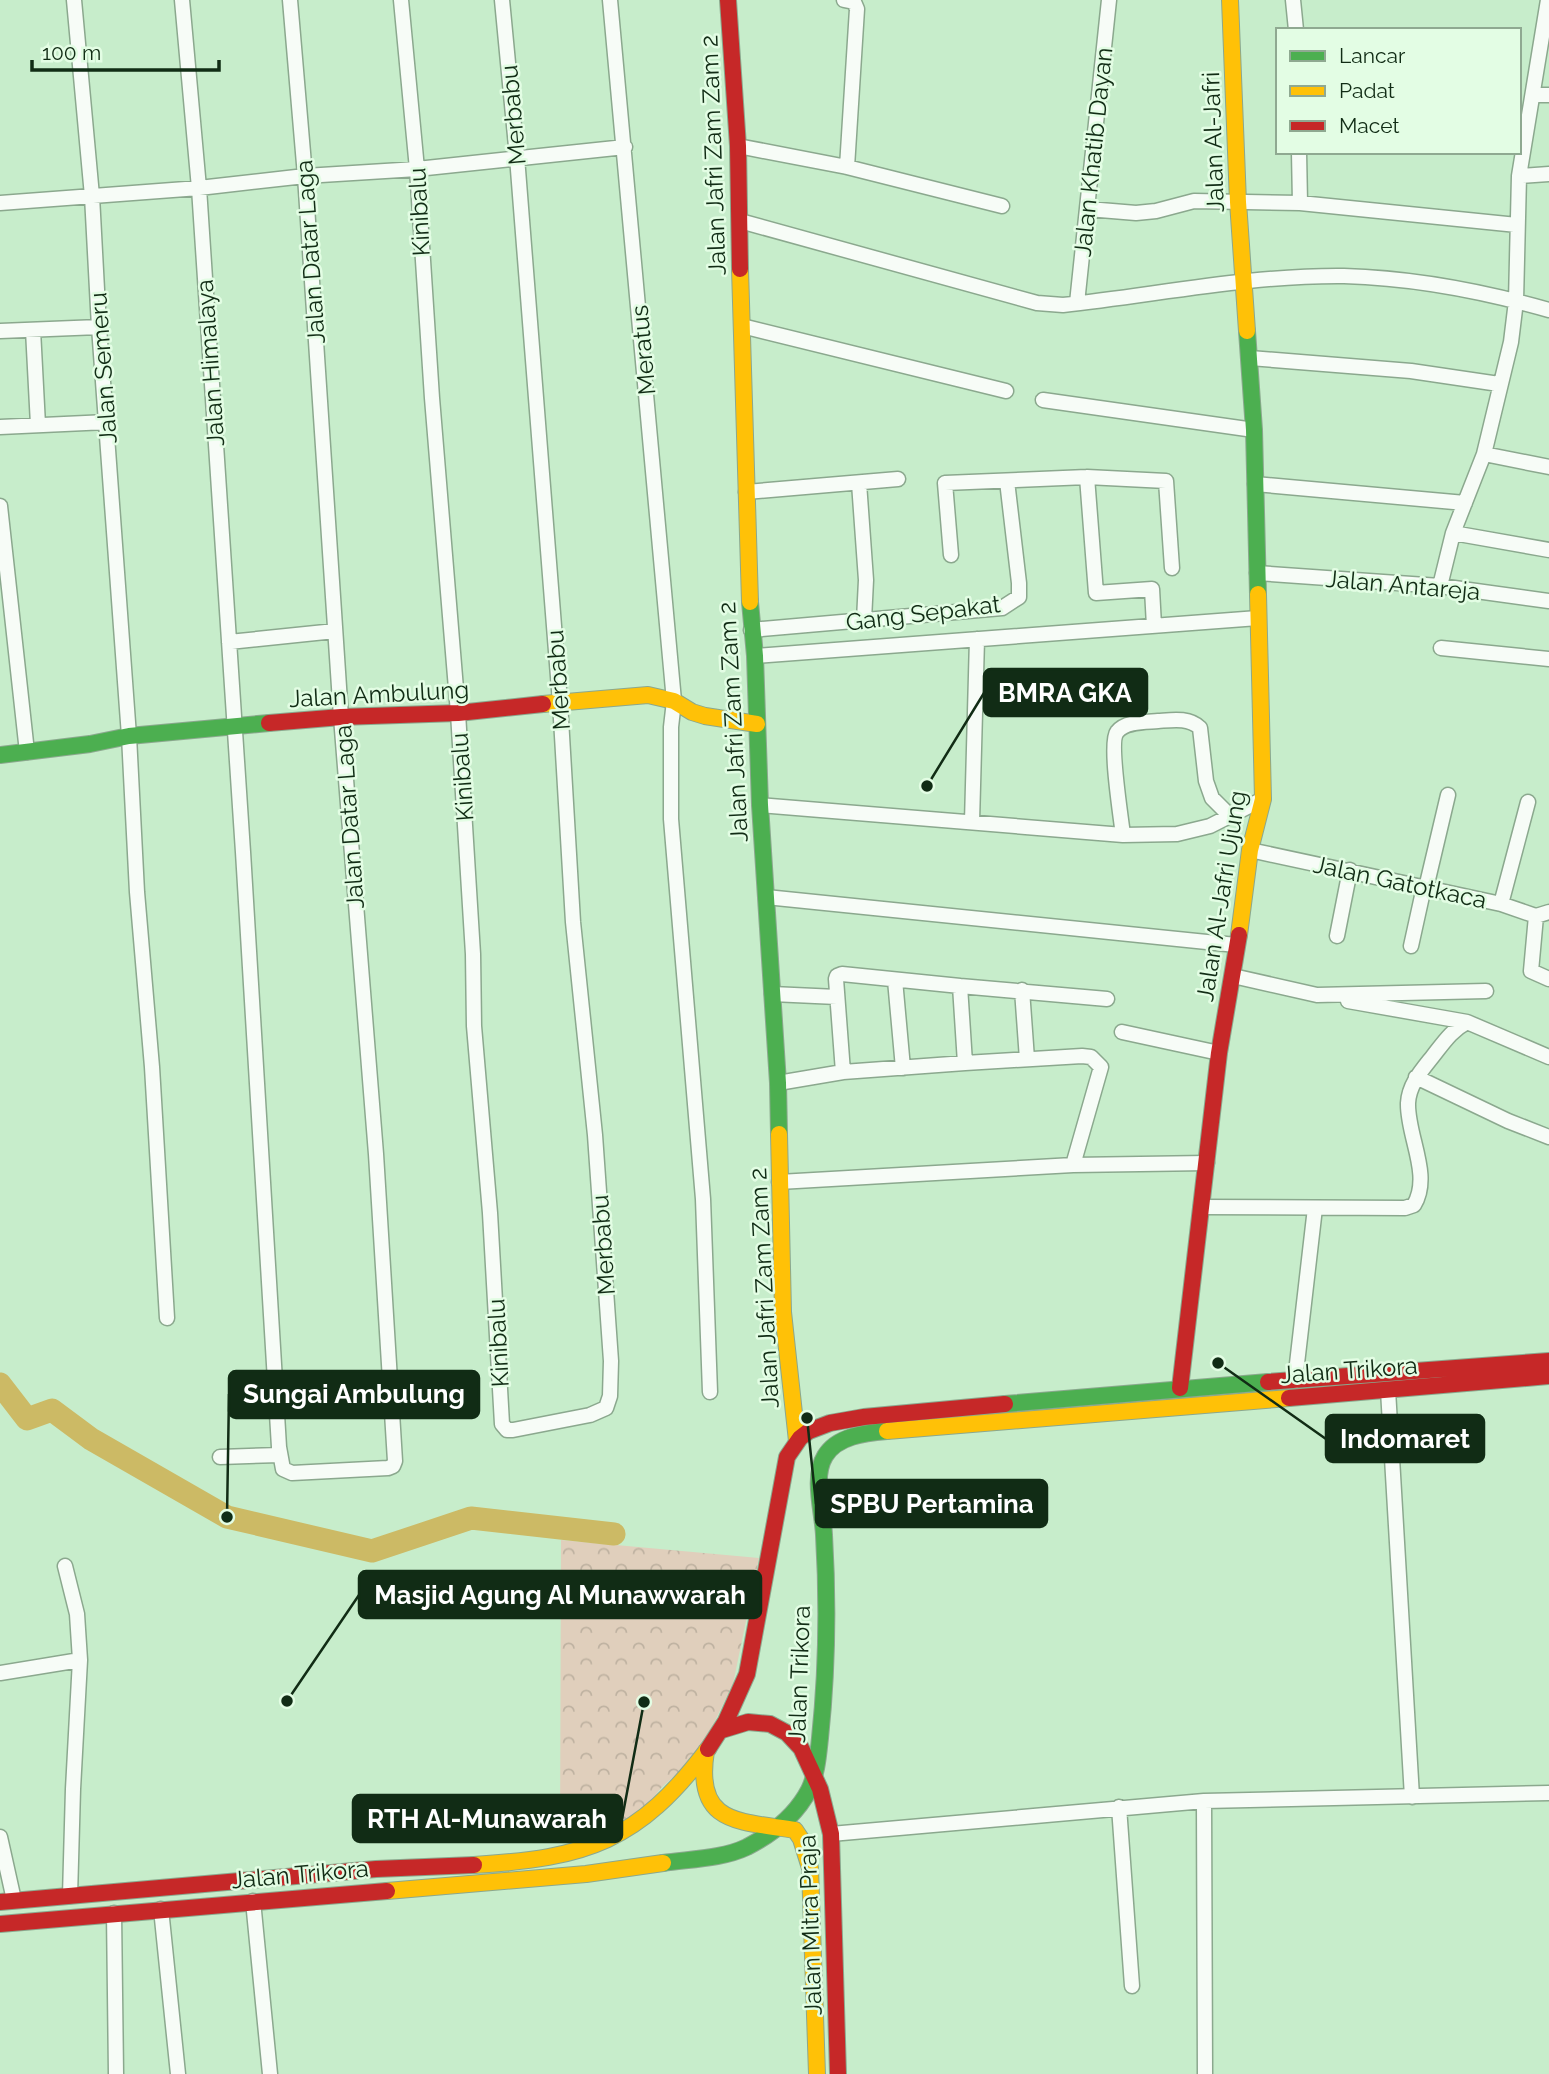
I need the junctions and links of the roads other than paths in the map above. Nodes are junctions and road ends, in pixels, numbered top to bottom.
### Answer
1 (74, 0) edge
2 (182, 0) edge
3 (290, 0) edge
4 (401, 0) edge
5 (502, 0) edge
6 (610, 0) edge
7 (728, 0) edge
8 (844, 0) edge
9 (1109, 0) edge
10 (1230, 0) edge
11 (1293, 0) edge
12 (1548, 0) edge
13 (1296, 28) edge
14 (1534, 95) junction
15 (1549, 95) edge
16 (738, 146) junction
17 (625, 148) junction
18 (1299, 154) edge
19 (517, 157) junction
20 (847, 167) junction
21 (417, 169) junction
22 (1549, 174) edge
23 (305, 176) junction
24 (1519, 176) junction
25 (199, 188) junction
26 (92, 196) junction
27 (1238, 202) junction
28 (1300, 202) junction
29 (0, 203) edge
30 (1002, 206) dead end
31 (1088, 209) junction
32 (740, 221) junction
33 (1517, 225) junction
34 (1244, 282) junction
35 (1516, 301) junction
36 (1077, 303) junction
37 (1549, 310) edge
38 (742, 326) junction
39 (99, 327) junction
40 (33, 330) junction
41 (0, 331) edge
42 (1250, 358) junction
43 (1499, 384) junction
44 (1006, 391) dead end
45 (1043, 400) dead end
46 (107, 422) junction
47 (38, 425) junction
48 (0, 427) edge
49 (1254, 429) junction
50 (1484, 454) junction
51 (1549, 467) edge
52 (1087, 477) junction
53 (898, 479) dead end
54 (1007, 481) junction
55 (859, 483) junction
56 (1255, 484) junction
57 (746, 492) junction
58 (1465, 503) junction
59 (0, 506) edge
60 (1453, 533) junction
61 (1549, 550) edge
62 (951, 555) dead end
63 (1172, 568) dead end
64 (1257, 573) junction
65 (1440, 586) junction
66 (1549, 601) edge
67 (1258, 618) junction
68 (864, 620) junction
69 (1154, 626) junction
70 (751, 630) junction
71 (335, 631) junction
72 (977, 639) junction
73 (229, 642) junction
74 (1441, 648) dead end
75 (755, 656) junction
76 (1549, 659) edge
77 (674, 701) junction
78 (560, 702) junction
79 (458, 713) junction
80 (341, 717) junction
81 (757, 724) junction
82 (235, 727) junction
83 (129, 736) junction
84 (27, 752) junction
85 (0, 755) edge
86 (1448, 795) dead end
87 (1263, 799) junction
88 (1528, 802) dead end
89 (760, 805) junction
90 (1229, 815) junction
91 (972, 822) junction
92 (1123, 835) junction
93 (1250, 850) junction
94 (1350, 870) junction
95 (1425, 887) junction
96 (766, 897) junction
97 (1501, 904) junction
98 (1543, 914) edge
99 (1337, 936) dead end
100 (1236, 945) junction
101 (1411, 946) dead end
102 (1233, 976) junction
103 (895, 979) junction
104 (1549, 979) edge
105 (960, 986) junction
106 (1022, 990) junction
107 (1486, 991) dead end
108 (772, 994) junction
109 (1317, 995) junction
110 (837, 997) junction
111 (1107, 999) dead end
112 (1468, 1022) junction
113 (1122, 1032) dead end
114 (1219, 1053) junction
115 (1549, 1057) edge
116 (1027, 1059) junction
117 (965, 1063) junction
118 (903, 1068) junction
119 (843, 1072) junction
120 (1416, 1077) junction
121 (778, 1083) junction
122 (1549, 1137) edge
123 (1207, 1163) junction
124 (1073, 1164) junction
125 (779, 1182) junction
126 (1201, 1207) junction
127 (1315, 1208) junction
128 (167, 1318) dead end
129 (1549, 1361) edge
130 (1549, 1376) edge
131 (1295, 1381) junction
132 (1180, 1388) junction
133 (1388, 1390) junction
134 (710, 1392) dead end
135 (1077, 1398) junction
136 (1051, 1408) junction
137 (1079, 1415) junction
138 (505, 1429) joint
139 (797, 1441) junction
140 (280, 1455) junction
141 (220, 1457) dead end
142 (65, 1566) dead end
143 (80, 1660) junction
144 (0, 1673) edge
145 (722, 1730) junction
146 (706, 1751) junction
147 (815, 1776) junction
148 (1549, 1793) edge
149 (1412, 1797) junction
150 (1204, 1801) junction
151 (1119, 1807) junction
152 (780, 1827) junction
153 (831, 1834) junction
154 (0, 1837) edge
155 (377, 1869) junction
156 (377, 1891) junction
157 (70, 1896) junction
158 (7, 1901) edge
159 (253, 1901) junction
160 (161, 1909) junction
161 (114, 1913) junction
162 (0, 1924) edge
163 (1132, 1986) dead end
164 (116, 2074) edge
165 (178, 2074) edge
166 (270, 2074) edge
167 (817, 2074) edge
168 (838, 2074) edge
169 (1205, 2074) edge

1 - 26 street, Jalan Semeru
2 - 25 street, Jalan Himalaya
3 - 23 street, Jalan Datar Laga
4 - 21 street, Kinibalu
5 - 19 street, Merbabu
6 - 17 street, Meratus
7 - 16 street, Jalan Jafri Zam Zam 2
8 - 20 street
9 - 31 street, Jalan Khatib Dayan
10 - 27 street, Jalan Al-Jafri
11 - 13 street
12 - 14 street
14 - 15 street
14 - 24 street
16 - 20 street
16 - 32 street, Jalan Jafri Zam Zam 2
17 - 19 street
17 - 77 street, Meratus
18 - 28 street
19 - 21 street
19 - 78 street, Merbabu
20 - 30 street
21 - 23 street
21 - 79 street, Kinibalu
22 - 24 street
23 - 25 street
23 - 71 street, Jalan Datar Laga
24 - 33 street
25 - 26 street
25 - 73 street, Jalan Himalaya
26 - 29 street
26 - 39 street, Jalan Semeru
27 - 28 street
27 - 31 street
27 - 34 street, Jalan Al-Jafri
28 - 33 street
31 - 36 street, Jalan Khatib Dayan
32 - 36 street
32 - 38 street, Jalan Jafri Zam Zam 2
33 - 35 street
34 - 35 street
34 - 36 street
34 - 42 street, Jalan Al-Jafri Ujung
35 - 37 street
35 - 43 street
38 - 44 street
38 - 57 street, Jalan Jafri Zam Zam 2
39 - 40 street
39 - 46 street, Jalan Semeru
40 - 41 street
40 - 47 street
42 - 43 street
42 - 49 street, Jalan Al-Jafri Ujung
43 - 50 street
45 - 49 street
46 - 47 street
46 - 83 street, Jalan Semeru
47 - 48 street
49 - 56 street, Jalan Al-Jafri Ujung
50 - 51 street
50 - 58 street
52 - 54 street
52 - 63 street
52 - 69 street
53 - 55 street
54 - 62 street
54 - 68 street, Gang Sepakat
55 - 57 street
55 - 68 street
56 - 58 street
56 - 64 street, Jalan Al-Jafri Ujung
57 - 70 street, Jalan Jafri Zam Zam 2
58 - 60 street
59 - 84 street
60 - 61 street
60 - 65 street
64 - 65 street, Jalan Antareja
64 - 67 street, Jalan Al-Jafri Ujung
65 - 66 street, Jalan Antareja
67 - 69 street
67 - 87 street, Jalan Al-Jafri Ujung
68 - 70 street, Gang Sepakat
69 - 72 street
70 - 75 street, Jalan Jafri Zam Zam 2
71 - 73 street
71 - 80 street, Jalan Datar Laga
72 - 75 street
72 - 91 street
73 - 82 street, Jalan Himalaya
74 - 76 street
75 - 81 street, Jalan Jafri Zam Zam 2
77 - 78 street, Jalan Ambulung
77 - 81 street, Jalan Ambulung
77 - 134 street, Meratus
78 - 79 street, Jalan Ambulung
78 - 138 street, Merbabu
79 - 80 street, Jalan Ambulung
79 - 138 street, Kinibalu
80 - 82 street, Jalan Ambulung
80 - 140 street, Jalan Datar Laga
81 - 89 street, Jalan Jafri Zam Zam 2
82 - 83 street, Jalan Ambulung
82 - 140 street, Jalan Himalaya
83 - 84 street, Jalan Ambulung
83 - 128 street, Jalan Semeru
84 - 85 street, Jalan Ambulung
86 - 95 street
87 - 90 street
87 - 93 street, Jalan Al-Jafri Ujung
88 - 97 street
89 - 91 street
89 - 96 street, Jalan Jafri Zam Zam 2
90 - 92 street
90 - 92 street
91 - 92 street
93 - 94 street, Jalan Gatotkaca
93 - 100 street, Jalan Al-Jafri Ujung
94 - 95 street, Jalan Gatotkaca
94 - 99 street
95 - 97 street, Jalan Gatotkaca
95 - 101 street
96 - 100 street
96 - 108 street, Jalan Jafri Zam Zam 2
97 - 98 street, Jalan Gatotkaca
98 - 104 street
100 - 102 street, Jalan Al-Jafri Ujung
102 - 109 street
102 - 114 street, Jalan Al-Jafri Ujung
103 - 105 street
103 - 110 street
103 - 118 street
105 - 106 street
105 - 117 street
106 - 111 street
106 - 116 street
107 - 109 street
108 - 110 street
108 - 121 street, Jalan Jafri Zam Zam 2
109 - 112 street
110 - 119 street
112 - 115 street
112 - 120 street
113 - 114 street
114 - 123 street, Jalan Al-Jafri Ujung
116 - 117 street
116 - 124 street
117 - 118 street
118 - 119 street
119 - 121 street
120 - 122 street
120 - 127 street
121 - 125 street, Jalan Jafri Zam Zam 2
123 - 124 street
123 - 126 street, Jalan Al-Jafri Ujung
124 - 125 street
125 - 139 street, Jalan Jafri Zam Zam 2
126 - 127 street
126 - 132 street, Jalan Al-Jafri Ujung
127 - 131 street
129 - 131 street, Jalan Trikora
130 - 133 street, Jalan Trikora
131 - 132 street, Jalan Trikora
132 - 135 street, Jalan Trikora
133 - 137 street, Jalan Trikora
133 - 149 street
135 - 136 street, Jalan Trikora
135 - 137 street
136 - 137 street, Jalan Trikora
136 - 139 street, Jalan Trikora
136 - 147 street, Jalan Trikora
139 - 145 street, Jalan Trikora
140 - 141 street
142 - 143 street
143 - 144 street
143 - 157 street
145 - 146 street, Jalan Trikora
145 - 147 street
146 - 152 street
146 - 155 street, Jalan Trikora
147 - 152 street, Jalan Trikora
147 - 153 street, Jalan Mitra Praja
148 - 149 street
149 - 150 street
150 - 151 street
150 - 169 street
151 - 153 street
151 - 163 street
152 - 156 street, Jalan Trikora
152 - 167 street, Jalan Mitra Praja
153 - 168 street, Jalan Mitra Praja
154 - 158 street
155 - 156 street
155 - 157 street, Jalan Trikora
156 - 159 street, Jalan Trikora
157 - 158 street, Jalan Trikora
159 - 160 street, Jalan Trikora
159 - 166 street
160 - 161 street, Jalan Trikora
160 - 165 street
161 - 162 street, Jalan Trikora
161 - 164 street

